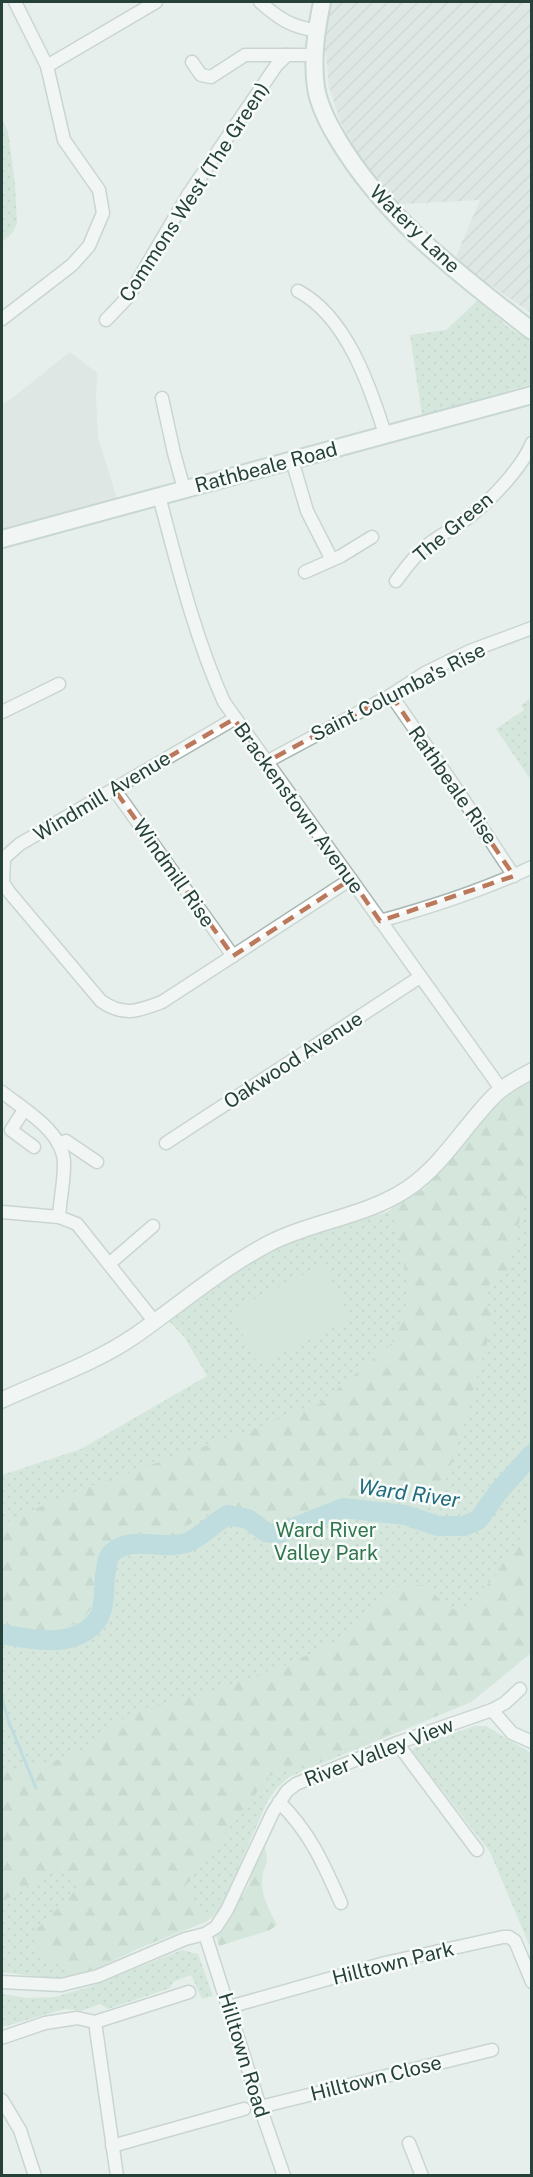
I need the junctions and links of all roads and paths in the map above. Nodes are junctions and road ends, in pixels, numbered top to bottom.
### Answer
1 (15, 2) edge
2 (156, 2) edge
3 (260, 2) edge
4 (322, 2) edge
5 (316, 30) junction
6 (287, 55) junction
7 (314, 55) junction
8 (192, 62) dead end
9 (47, 66) junction
10 (298, 291) dead end
11 (2, 319) edge
12 (106, 320) dead end
13 (531, 331) edge
14 (531, 395) edge
15 (162, 398) dead end
16 (385, 434) junction
17 (531, 443) edge
18 (292, 460) junction
19 (184, 489) junction
20 (159, 496) junction
21 (372, 537) dead end
22 (2, 539) edge
23 (332, 560) junction
24 (305, 572) dead end
25 (396, 582) dead end
26 (531, 628) edge
27 (59, 684) dead end
28 (391, 695) junction
29 (2, 712) edge
30 (234, 719) junction
31 (266, 762) junction
32 (114, 789) junction
33 (531, 867) edge
34 (514, 876) junction
35 (351, 879) junction
36 (380, 921) junction
37 (233, 956) junction
38 (420, 977) junction
39 (531, 1071) edge
40 (501, 1089) junction
41 (2, 1092) edge
42 (24, 1110) junction
43 (58, 1143) junction
44 (166, 1143) dead end
45 (34, 1147) dead end
46 (97, 1162) dead end
47 (2, 1212) edge
48 (59, 1217) junction
49 (153, 1226) dead end
50 (109, 1264) junction
51 (154, 1321) junction
52 (2, 1400) edge
53 (520, 1689) dead end
54 (492, 1710) junction
55 (531, 1742) edge
56 (397, 1743) junction
57 (279, 1802) junction
58 (477, 1850) dead end
59 (341, 1904) dead end
60 (205, 1934) junction
61 (2, 1982) edge
62 (531, 1982) edge
63 (189, 1992) dead end
64 (229, 2007) junction
65 (95, 2022) junction
66 (4, 2037) dead end
67 (492, 2050) dead end
68 (2, 2100) edge
69 (260, 2107) junction
70 (244, 2109) dead end
71 (409, 2143) dead end
72 (112, 2146) junction
73 (35, 2175) edge
74 (117, 2175) edge
75 (284, 2175) edge
76 (422, 2175) edge

1 - 9 street
2 - 9 street
3 - 5 street
4 - 5 main road, Watery Lane
5 - 7 main road, Watery Lane
6 - 7 street
6 - 8 street
6 - 12 street, Commons West (The Green)
7 - 13 main road, Watery Lane
9 - 11 street
10 - 16 street
14 - 16 main road, Rathbeale Road
15 - 19 street
16 - 18 main road, Rathbeale Road
17 - 25 street, The Green
18 - 19 main road, Rathbeale Road
18 - 23 street
19 - 20 main road, Rathbeale Road
20 - 22 main road, Rathbeale Road
20 - 30 street, Brackenstown Avenue
21 - 23 street
23 - 24 street
26 - 28 street, Saint Columba's Rise
27 - 29 street
28 - 31 street, Saint Columba's Rise
28 - 34 street, Rathbeale Rise
30 - 31 street, Brackenstown Avenue
30 - 32 street, Windmill Avenue
31 - 35 street, Brackenstown Avenue
32 - 37 street, Windmill Rise
32 - 37 street, Windmill Avenue
33 - 34 street
34 - 36 street
35 - 36 street, Brackenstown Avenue
35 - 37 street, Windmill Avenue
36 - 38 street, Brackenstown Avenue
38 - 40 street, Brackenstown Avenue
38 - 44 street, Oakwood Avenue
39 - 40 street
40 - 51 street
41 - 42 street
42 - 43 street
42 - 45 street
43 - 46 street
43 - 48 street
47 - 48 street
48 - 50 street
49 - 50 street
50 - 51 street
51 - 52 street
53 - 54 street, River Valley View
54 - 55 street
54 - 56 street, River Valley View
56 - 57 street, River Valley View
56 - 58 street
57 - 59 street
57 - 60 street, River Valley View
60 - 61 street
60 - 64 street, Hilltown Road
62 - 64 street, Hilltown Park
63 - 65 street
64 - 69 street, Hilltown Road
65 - 66 street
65 - 72 street
67 - 69 street, Hilltown Close
68 - 73 street
69 - 75 street, Hilltown Road
70 - 72 street
71 - 76 street
72 - 74 street

